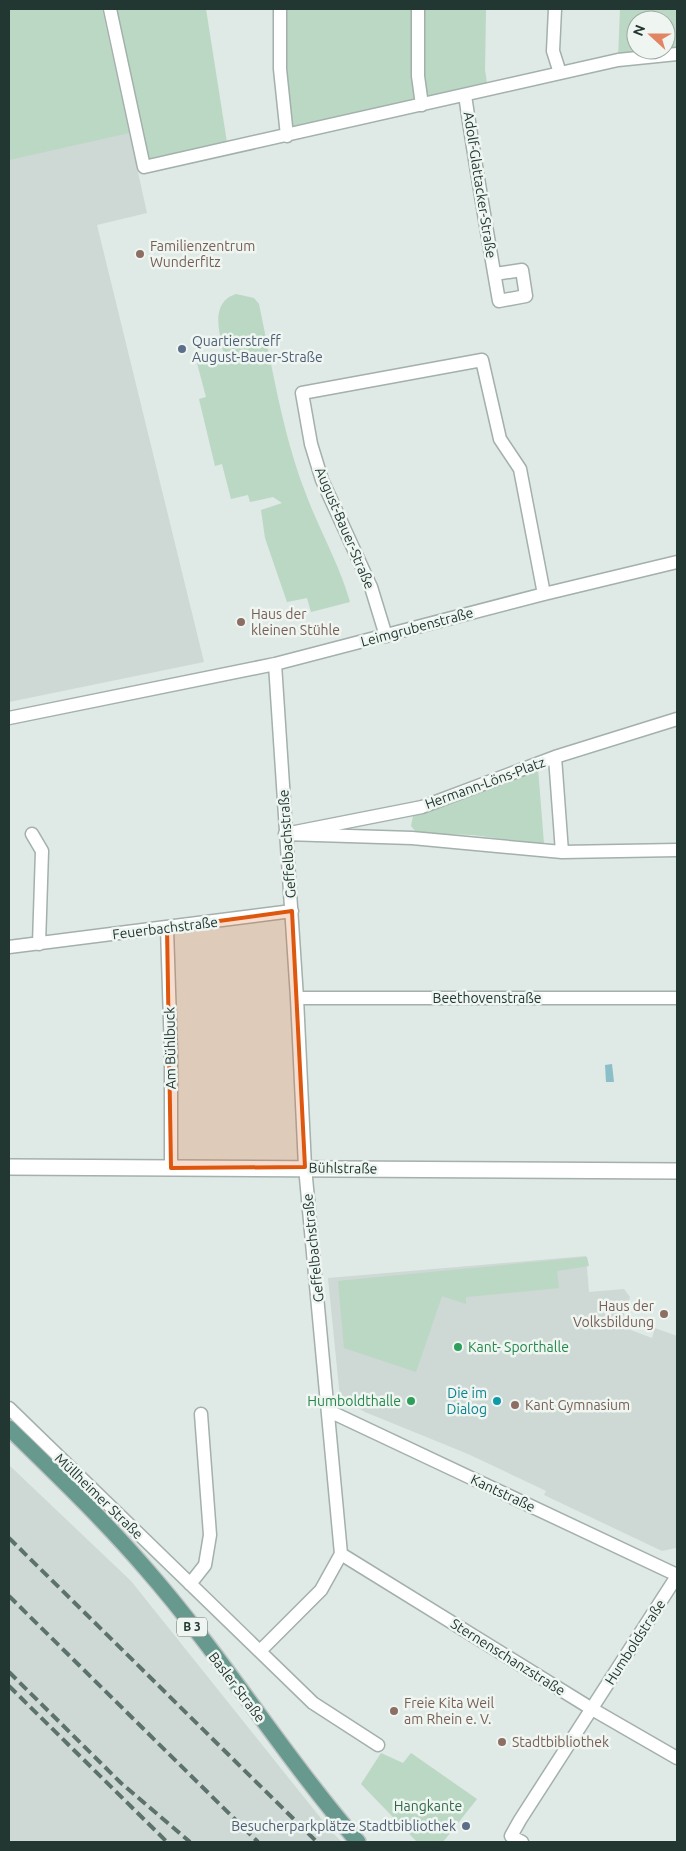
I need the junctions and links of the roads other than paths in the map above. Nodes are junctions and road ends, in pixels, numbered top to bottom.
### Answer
1 (110, 9) edge
2 (280, 9) edge
3 (418, 9) edge
4 (555, 9) edge
5 (677, 54) edge
6 (560, 73) junction
7 (465, 95) junction
8 (422, 105) junction
9 (287, 136) junction
10 (494, 274) dead end
11 (677, 562) edge
12 (544, 594) junction
13 (386, 636) junction
14 (275, 664) junction
15 (9, 718) edge
16 (677, 719) edge
17 (555, 757) junction
18 (32, 834) dead end
19 (285, 834) junction
20 (677, 850) edge
21 (562, 852) junction
22 (292, 911) junction
23 (167, 928) junction
24 (39, 944) junction
25 (9, 947) edge
26 (297, 998) junction
27 (677, 998) edge
28 (9, 1167) edge
29 (305, 1167) junction
30 (170, 1168) junction
31 (677, 1171) edge
32 (9, 1408) edge
33 (329, 1411) junction
34 (202, 1414) dead end
35 (9, 1428) edge
36 (341, 1554) junction
37 (677, 1575) edge
38 (190, 1584) junction
39 (260, 1651) junction
40 (592, 1709) junction
41 (378, 1745) dead end
42 (677, 1758) edge
43 (517, 1839) edge
44 (358, 1842) edge

1 - 9 street
2 - 9 street
3 - 8 street
4 - 6 street
5 - 6 street
6 - 7 street
7 - 8 street
7 - 10 street, Adolf-Glattacker-Straße
8 - 9 street
11 - 12 street, Leimgrubenstraße
12 - 13 street, Leimgrubenstraße
12 - 13 street, August-Bauer-Straße
13 - 14 street, Leimgrubenstraße
14 - 15 street, Leimgrubenstraße
14 - 19 street, Geffelbachstraße
16 - 17 street
17 - 19 street, Hermann-Löns-Platz
17 - 21 street, Hermann-Löns-Platz
18 - 24 street
19 - 21 street
19 - 22 street, Geffelbachstraße
20 - 21 street
22 - 23 street, Feuerbachstraße
22 - 26 street, Geffelbachstraße
23 - 24 street, Feuerbachstraße
23 - 30 street, Am Bühlbuck
24 - 25 street, Feuerbachstraße
26 - 27 street, Beethovenstraße
26 - 29 street, Geffelbachstraße
28 - 30 street, Bühlstraße
29 - 30 street, Bühlstraße
29 - 31 street, Bühlstraße
29 - 33 street, Geffelbachstraße
32 - 38 street, Müllheimer Straße
33 - 36 street, Geffelbachstraße
33 - 37 street, Kantstraße
34 - 38 street
35 - 44 main road, Basler Straße / B 3
36 - 39 street
36 - 40 street, Sternenschanzstraße
37 - 40 street, Humboldstraße
38 - 39 street, Müllheimer Straße
39 - 41 street, Müllheimer Straße
40 - 42 street, Sternenschanzstraße
40 - 43 street, Humboldstraße

